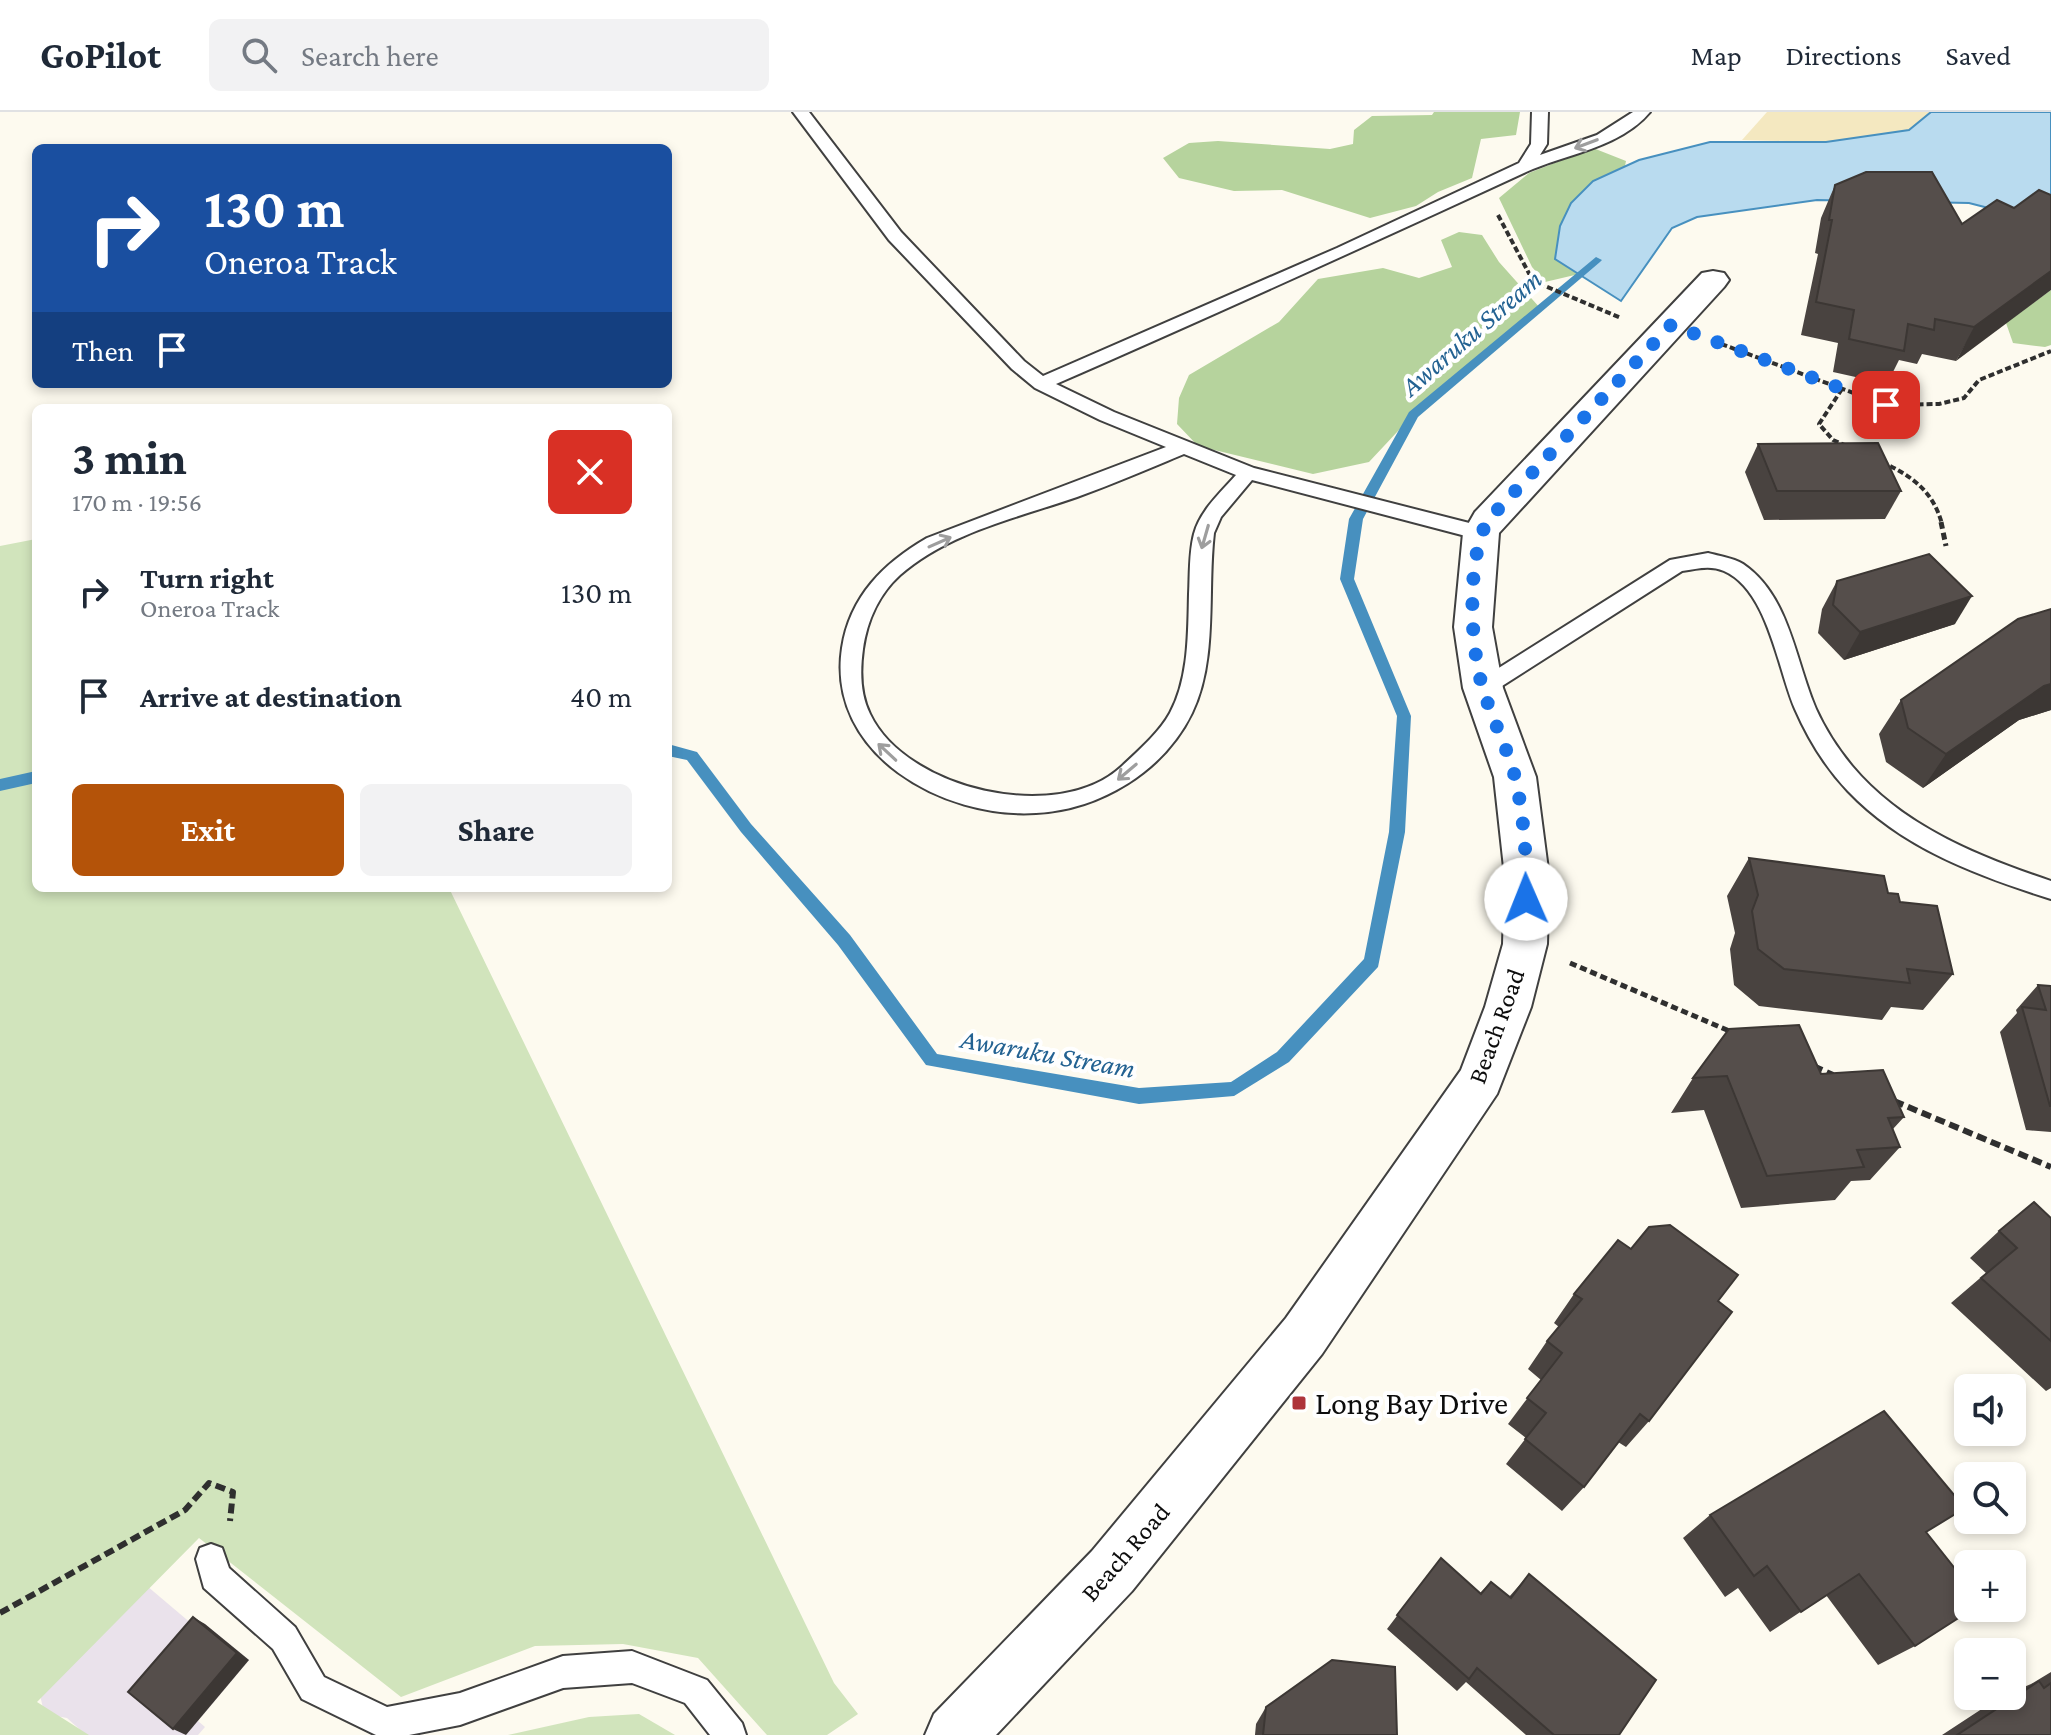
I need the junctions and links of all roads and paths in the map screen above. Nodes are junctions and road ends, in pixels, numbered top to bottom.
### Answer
1 (801, 112) edge
2 (1540, 112) edge
3 (1642, 112) edge
4 (1525, 167) junction
5 (1490, 185) junction
6 (1713, 280) dead end
7 (1609, 314) dead end
8 (1671, 325) junction
9 (2051, 351) edge
10 (1041, 384) junction
11 (1842, 389) junction
12 (1848, 447) edge
13 (1181, 448) junction
14 (1876, 459) edge
15 (1248, 473) junction
16 (1481, 533) junction
17 (1946, 546) dead end
18 (1483, 688) junction
19 (2051, 890) edge
20 (1525, 944) junction
21 (1744, 1037) edge
22 (1803, 1062) edge
23 (1846, 1080) edge
24 (1890, 1099) edge
25 (2051, 1167) edge
26 (211, 1559) joint
27 (0, 1613) edge
28 (966, 1732) edge
29 (730, 1735) edge

1 - 10 lane
2 - 4 lane
3 -> 4 lane
4 - 5 lane
5 - 7 path
5 - 10 lane
6 - 8 street
8 - 11 path
8 - 16 street
9 - 11 path
10 - 13 lane
11 - 12 path
13 - 15 lane
15 -> 13 lane
14 - 17 path
15 - 16 lane
16 - 18 street, Beach Road
18 - 19 lane
18 - 20 street, Beach Road
20 - 21 path
20 - 28 street, Beach Road
22 - 23 path
24 - 25 path
26 - 27 path
26 - 29 lane

